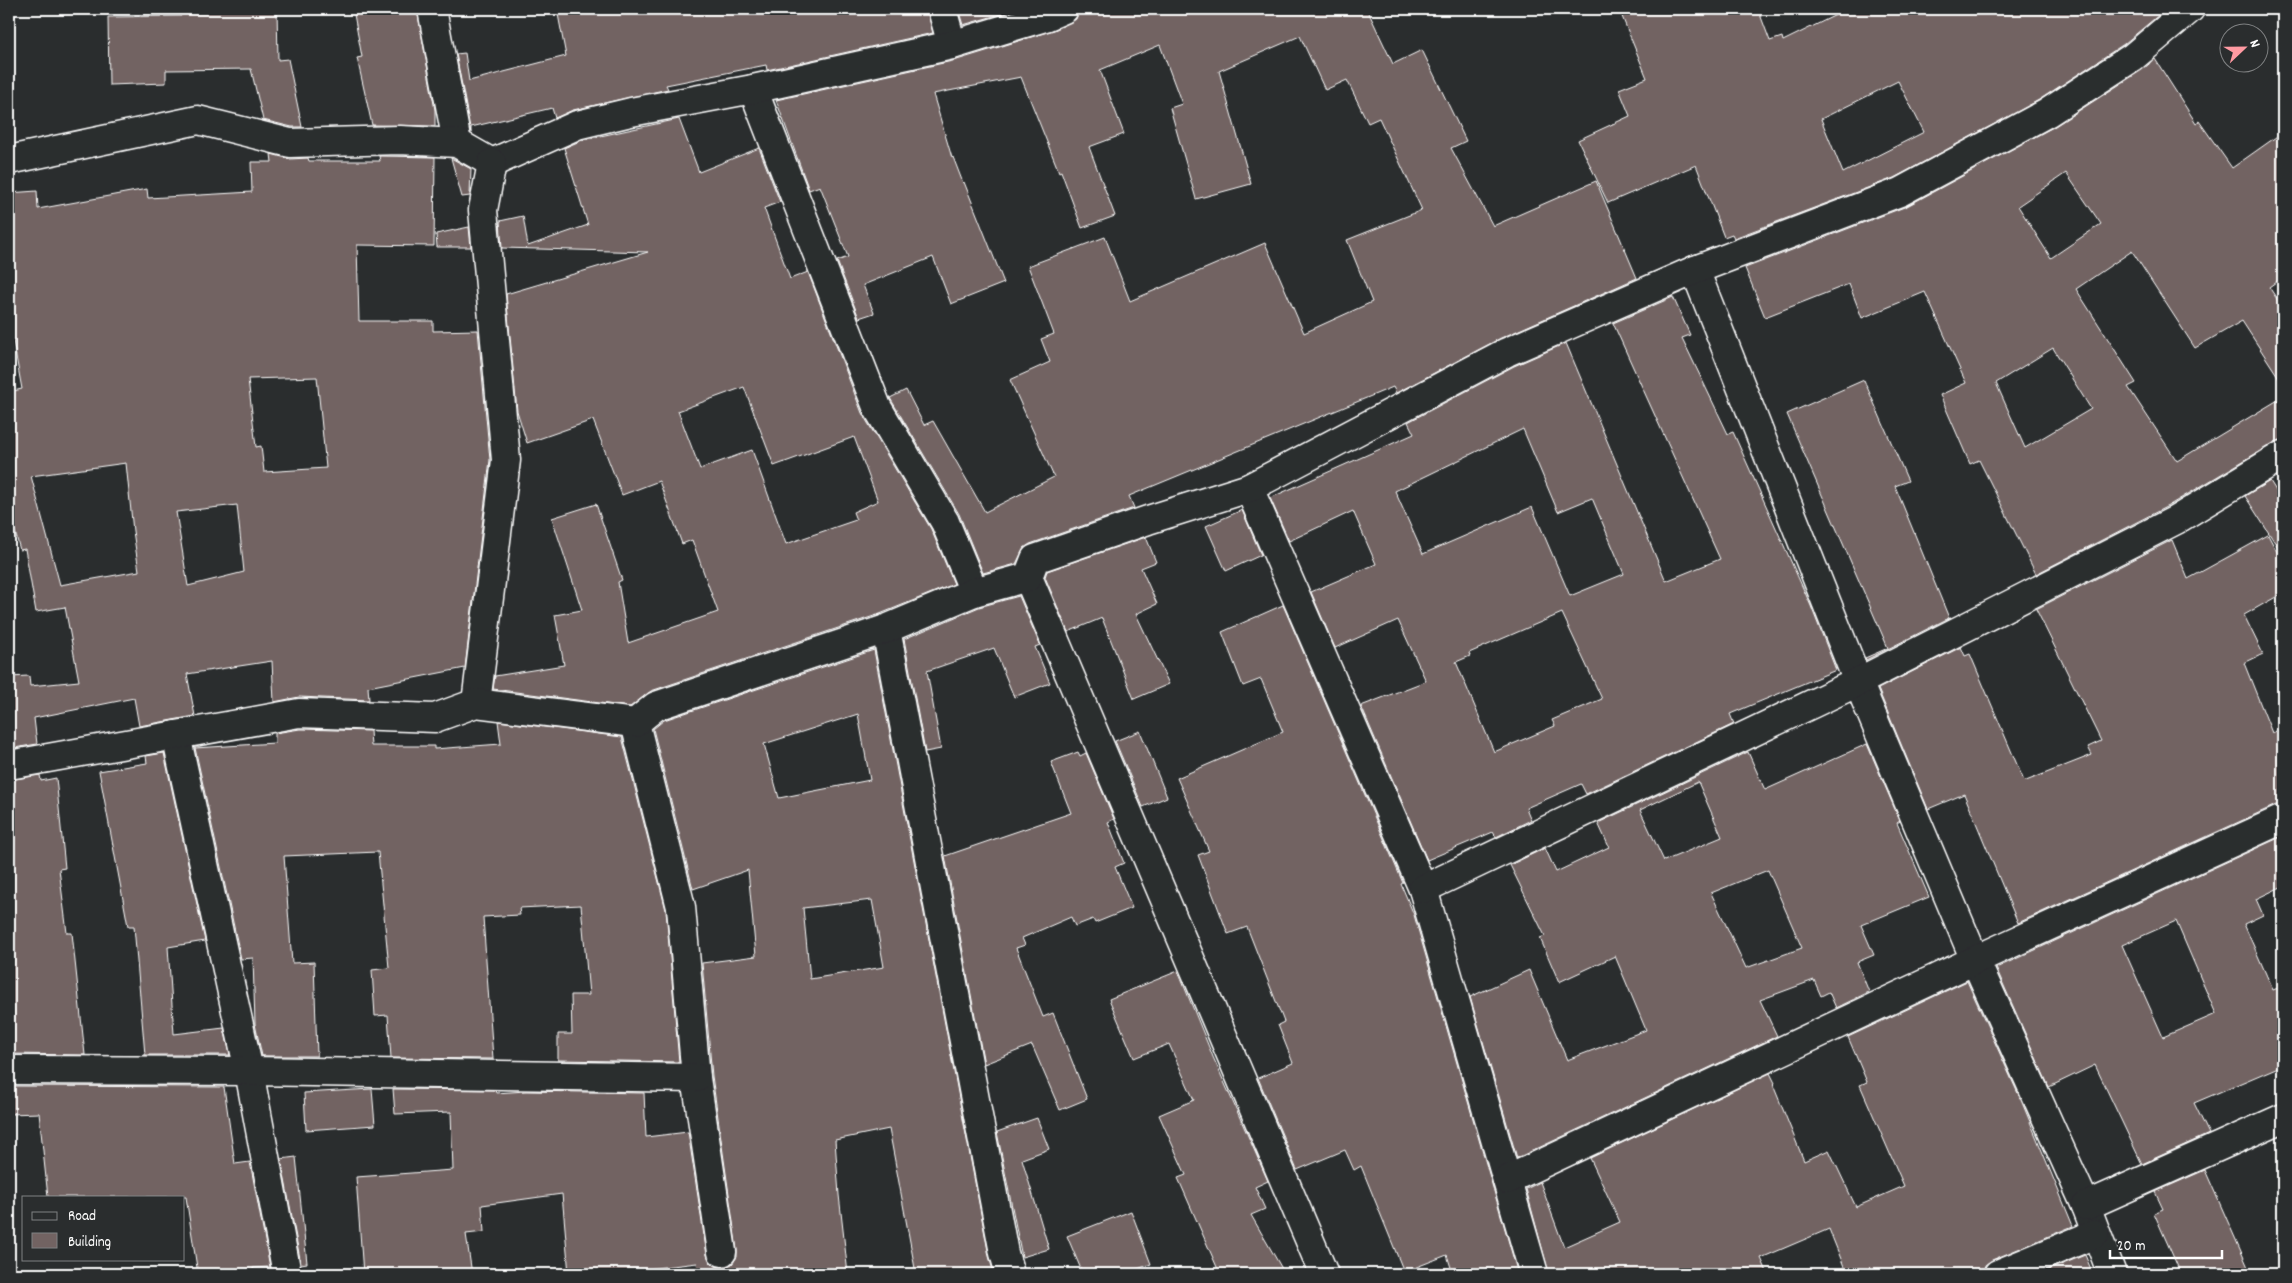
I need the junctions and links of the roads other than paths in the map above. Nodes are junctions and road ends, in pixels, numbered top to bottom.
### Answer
1 (432, 9) edge
2 (942, 9) edge
3 (1064, 9) edge
4 (2190, 9) edge
5 (952, 45) junction
6 (753, 89) junction
7 (457, 143) junction
8 (9, 160) edge
9 (492, 163) junction
10 (1696, 270) junction
11 (2283, 455) edge
12 (1249, 488) junction
13 (1028, 577) junction
14 (974, 592) junction
15 (886, 629) junction
16 (1858, 682) junction
17 (476, 703) junction
18 (635, 723) junction
19 (176, 735) junction
20 (9, 766) edge
21 (2283, 819) edge
22 (1423, 889) junction
23 (1975, 960) junction
24 (9, 1070) edge
25 (249, 1071) junction
26 (696, 1078) junction
27 (2283, 1118) edge
28 (1507, 1180) junction
29 (2086, 1206) junction
30 (2095, 1234) junction
31 (722, 1252) dead end
32 (287, 1274) edge
33 (1010, 1274) edge
34 (1324, 1274) edge
35 (1534, 1274) edge
36 (1998, 1274) edge
37 (2112, 1274) edge

1 - 7 street
2 - 5 street
3 - 5 street
4 - 10 street
5 - 6 street
6 - 9 street
6 - 14 street
7 - 8 street
7 - 9 street
9 - 17 street
10 - 12 street
10 - 16 street
11 - 16 street
12 - 13 street
12 - 22 street
13 - 14 street
13 - 34 street
14 - 15 street
15 - 18 street
15 - 33 street
16 - 22 street
16 - 23 street
17 - 18 street
17 - 19 street
18 - 26 street
19 - 20 street
19 - 25 street
21 - 23 street
22 - 28 street
23 - 28 street
23 - 29 street
24 - 25 street
25 - 26 street
25 - 32 street
26 - 31 street
27 - 29 street
28 - 35 street
29 - 30 street
30 - 36 street
30 - 37 street

